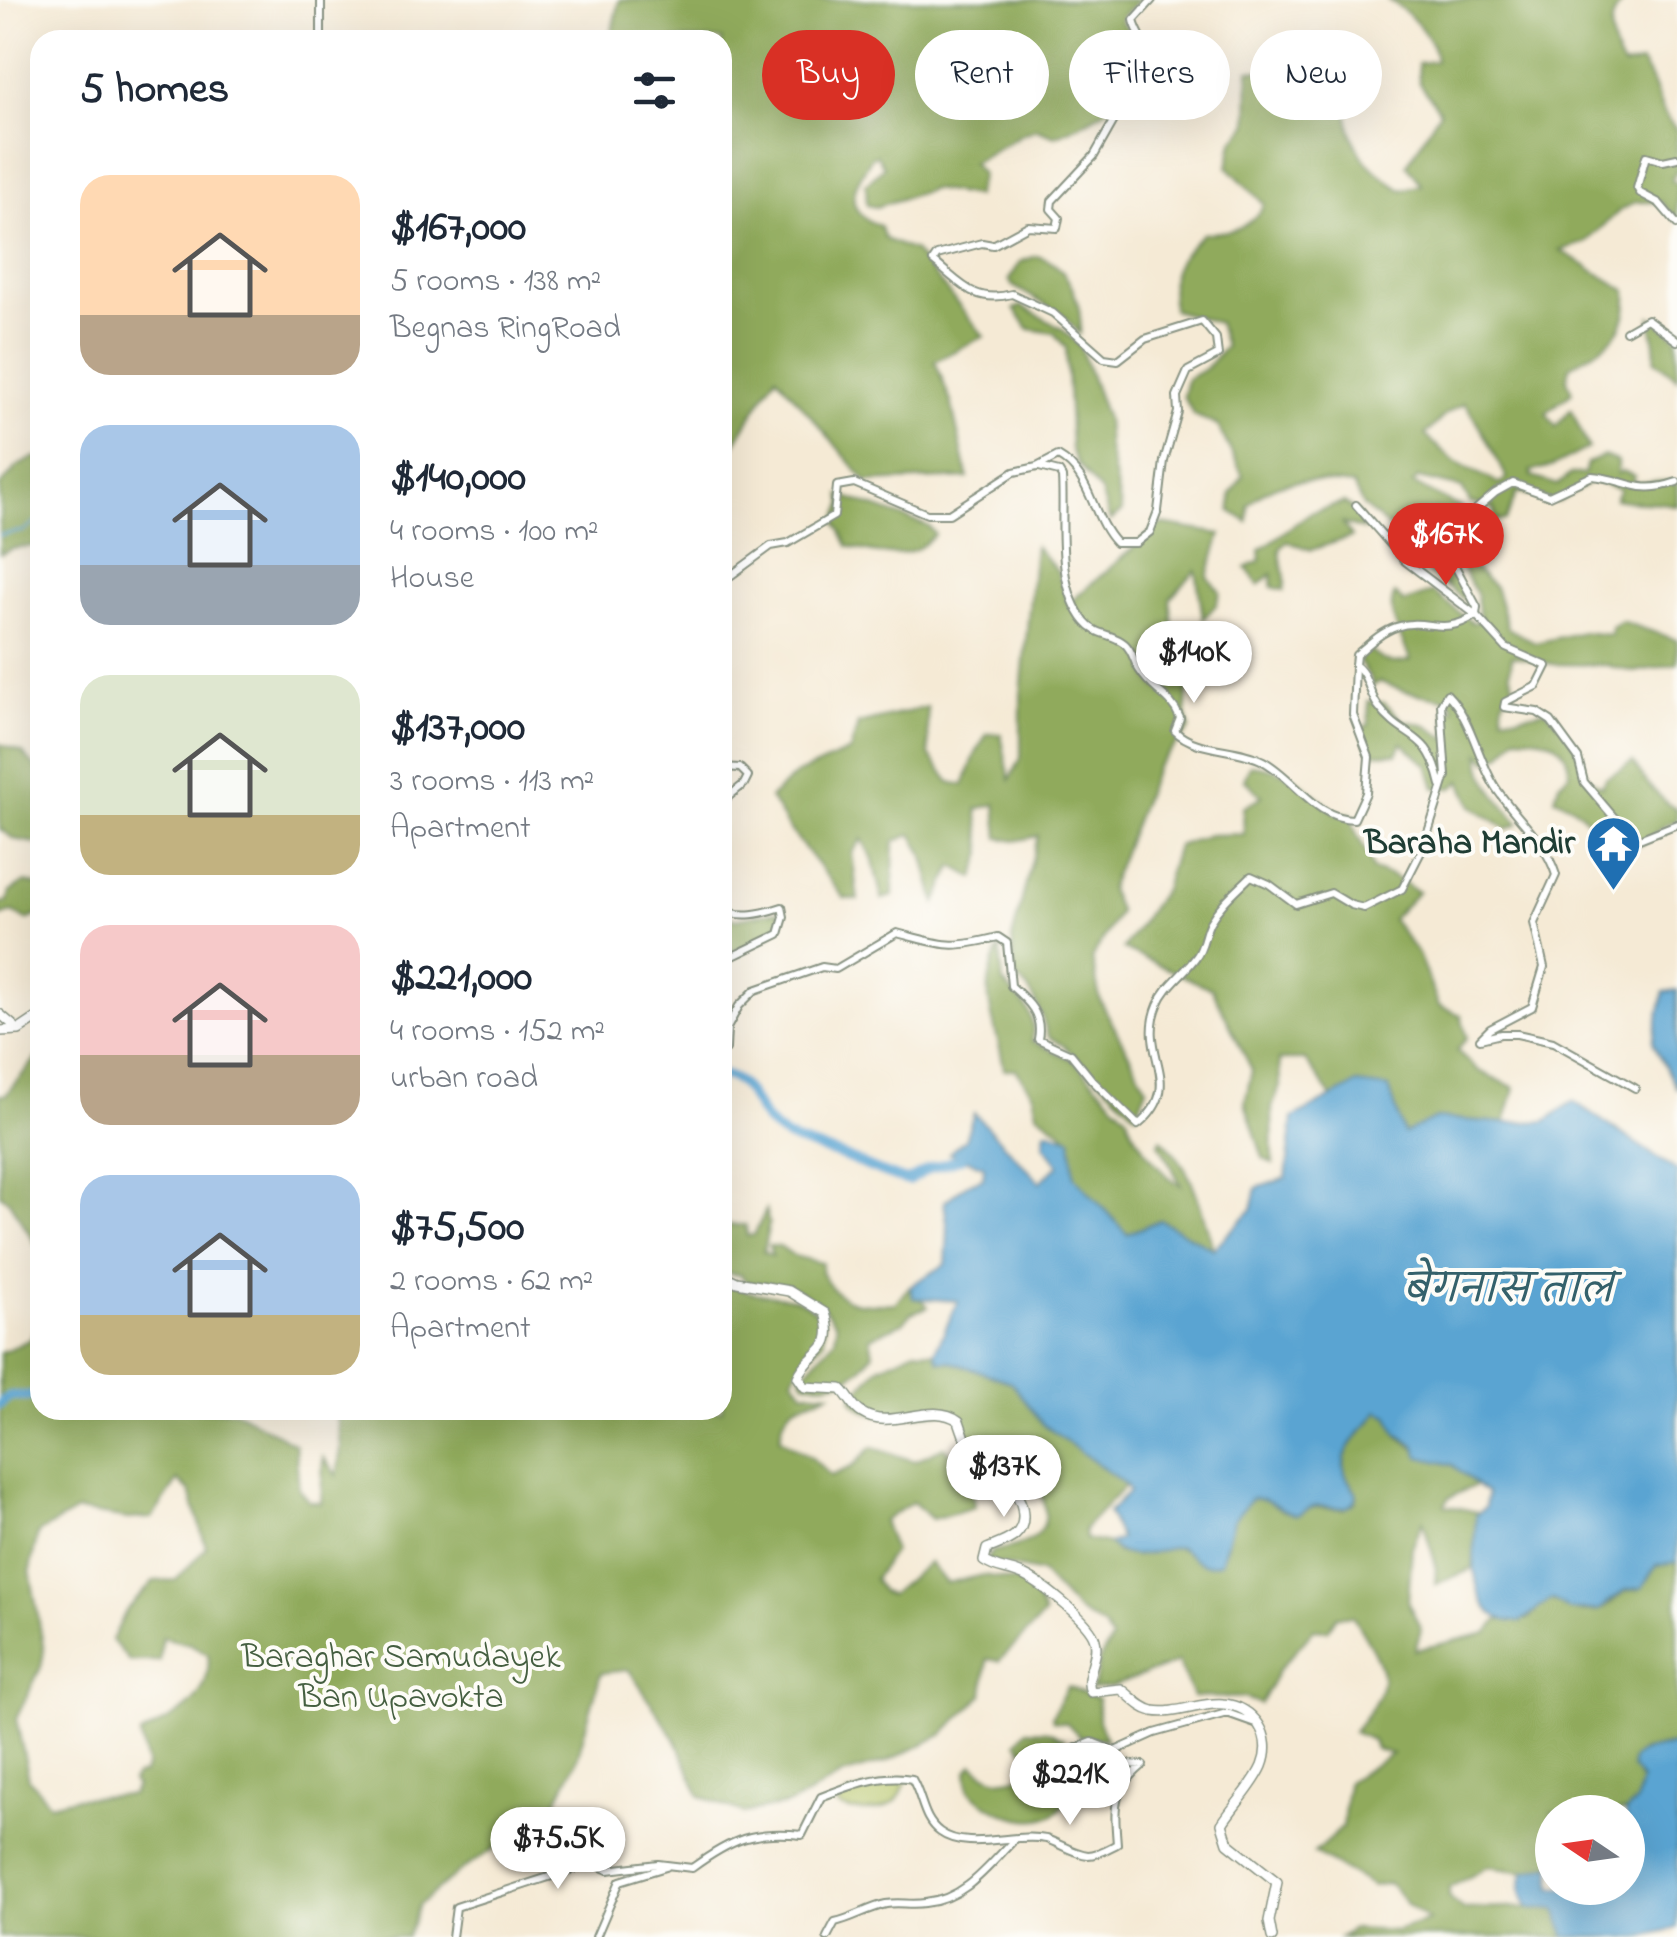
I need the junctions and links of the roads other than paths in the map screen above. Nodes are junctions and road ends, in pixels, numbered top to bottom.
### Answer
1 (321, 0) edge
2 (1152, 0) edge
3 (321, 30) edge
4 (1677, 158) edge
5 (1677, 224) edge
6 (1626, 331) dead end
7 (1677, 342) edge
8 (1037, 467) junction
9 (1677, 482) edge
10 (1356, 505) dead end
11 (732, 574) edge
12 (1476, 615) junction
13 (1356, 665) junction
14 (732, 768) edge
15 (1442, 790) junction
16 (732, 794) edge
17 (1677, 824) edge
18 (732, 914) edge
19 (732, 957) edge
20 (0, 1014) edge
21 (732, 1019) edge
22 (30, 1023) edge
23 (19, 1030) junction
24 (0, 1032) edge
25 (1635, 1088) dead end
26 (732, 1280) edge
27 (1259, 1725) junction
28 (1013, 1841) junction
29 (668, 1866) junction
30 (452, 1937) edge
31 (596, 1937) edge
32 (826, 1937) edge
33 (1272, 1937) edge

1 - 3 street
2 - 8 street
4 - 5 street
6 - 7 street
8 - 11 street
8 - 13 street
9 - 12 street
10 - 12 street
12 - 13 street
12 - 17 street
13 - 15 street
14 - 16 street
15 - 21 street
15 - 25 street
18 - 19 street
20 - 23 street
22 - 23 main road
23 - 24 main road
26 - 27 main road
27 - 28 street
27 - 33 main road
28 - 29 street
28 - 32 street
29 - 30 street
29 - 31 street

